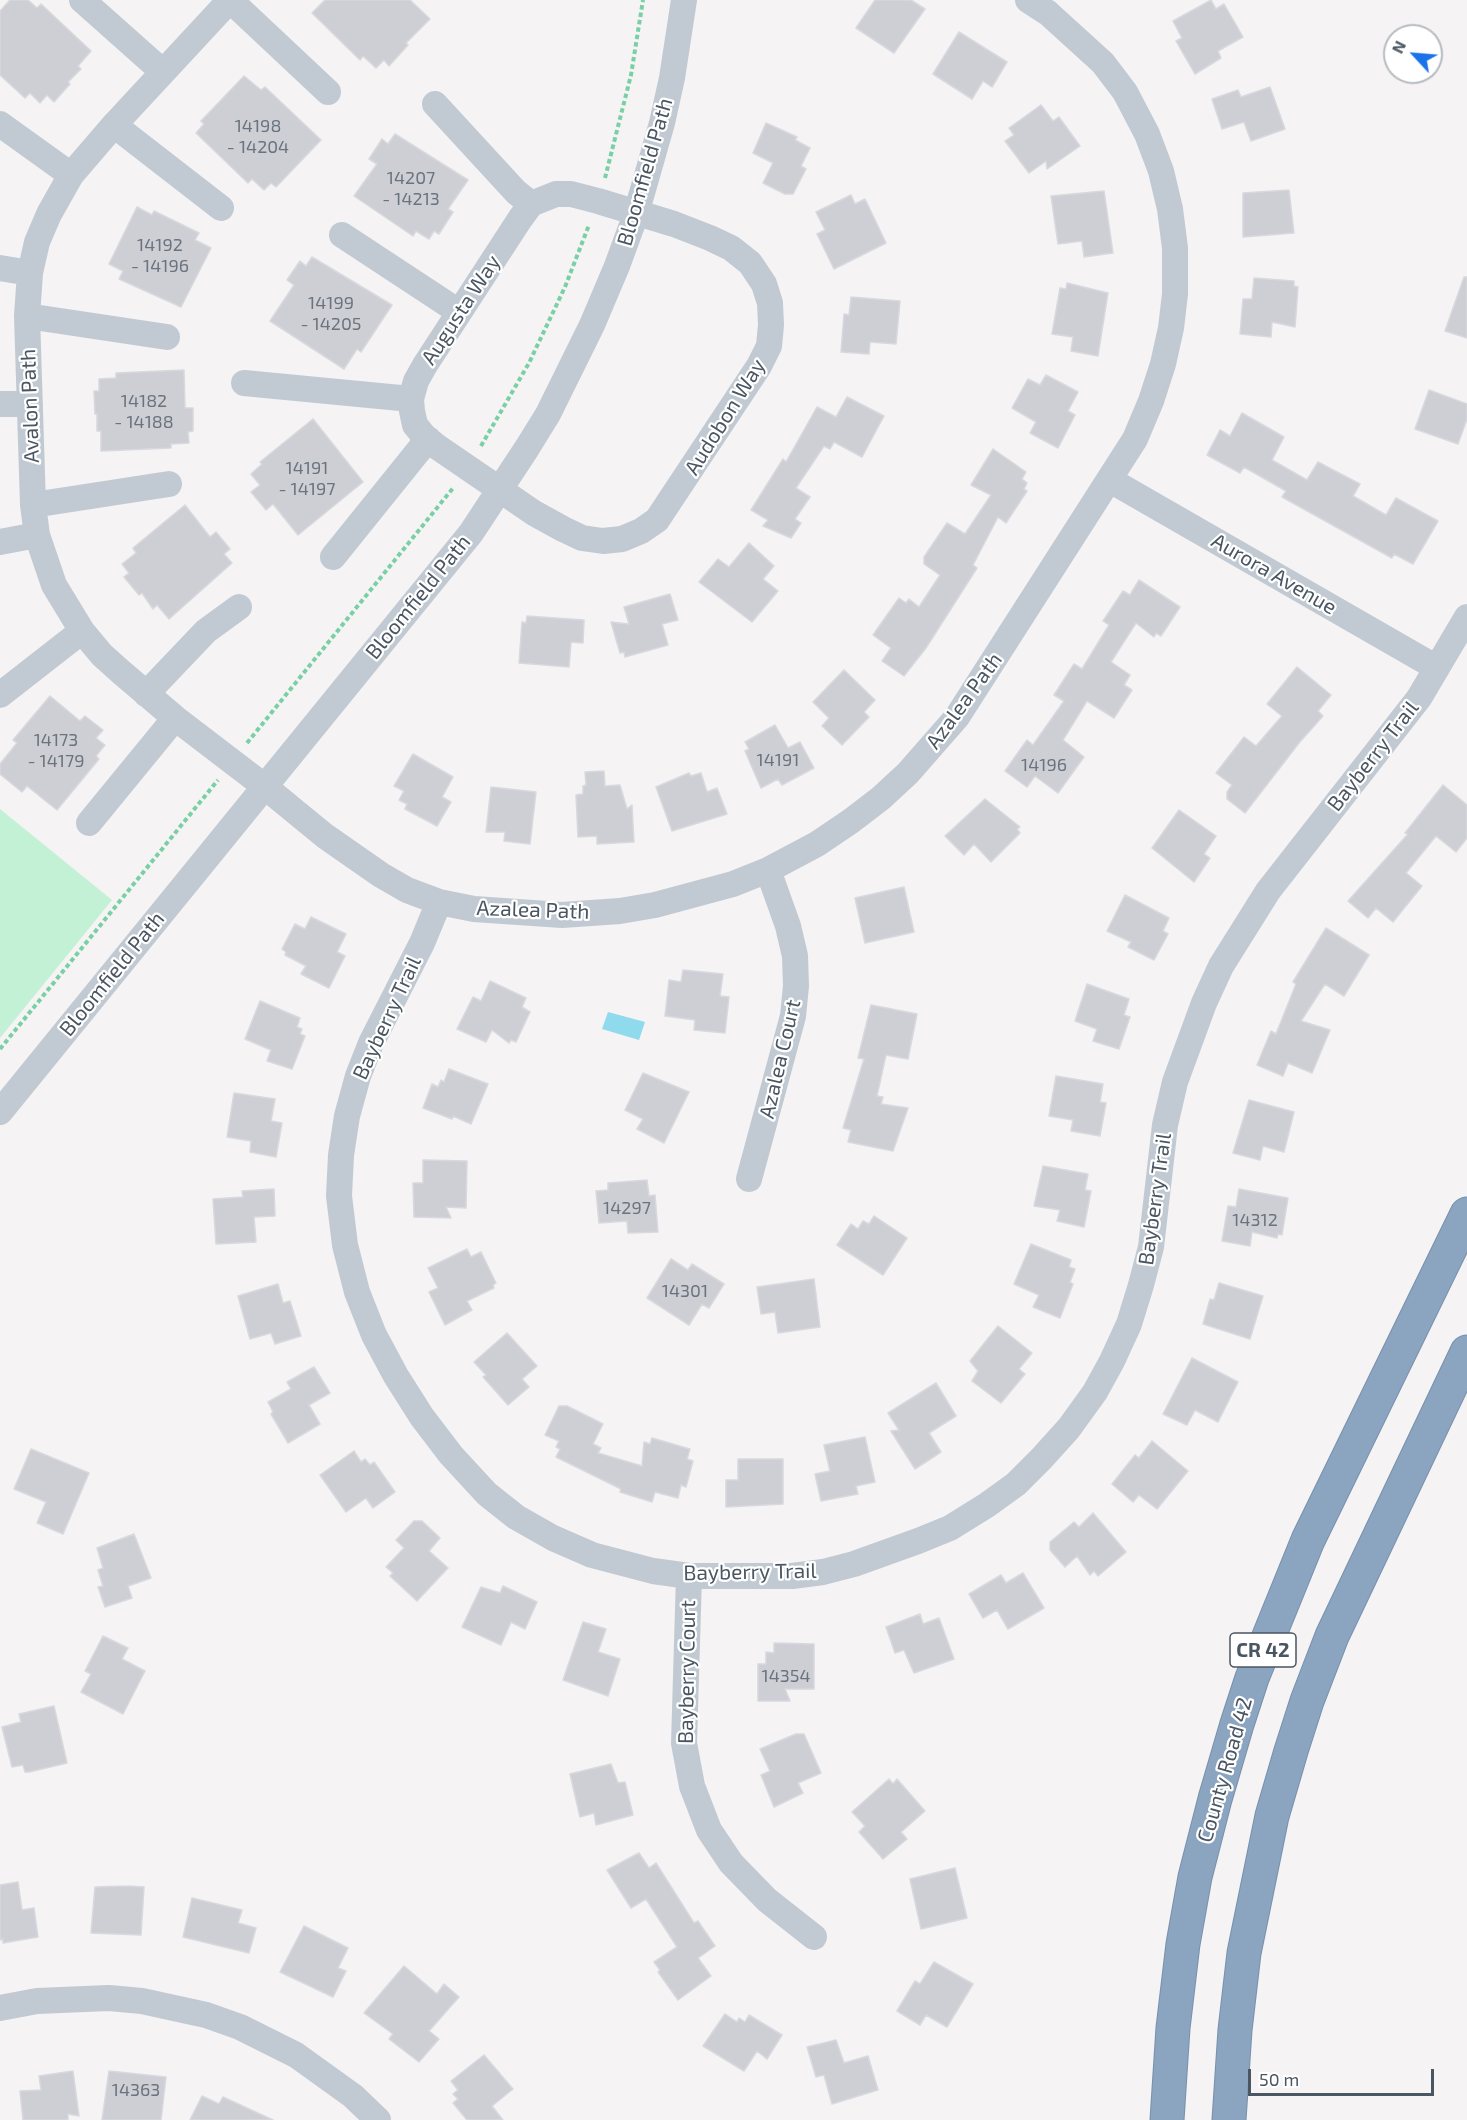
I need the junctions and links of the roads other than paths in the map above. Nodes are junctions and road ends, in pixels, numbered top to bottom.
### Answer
1 (82, 0) edge
2 (230, 0) edge
3 (684, 0) edge
4 (1028, 0) edge
5 (163, 72) junction
6 (328, 92) dead end
7 (435, 104) dead end
8 (0, 124) edge
9 (114, 125) junction
10 (71, 175) junction
11 (531, 204) junction
12 (220, 208) dead end
13 (636, 214) junction
14 (342, 235) dead end
15 (0, 268) edge
16 (30, 273) junction
17 (459, 312) junction
18 (27, 316) junction
19 (166, 337) dead end
20 (244, 383) dead end
21 (411, 399) junction
22 (0, 404) edge
23 (30, 404) junction
24 (428, 439) junction
25 (1110, 480) junction
26 (170, 484) dead end
27 (501, 490) junction
28 (33, 505) junction
29 (37, 535) junction
30 (0, 542) edge
31 (333, 557) dead end
32 (240, 607) dead end
33 (1467, 617) edge
34 (82, 631) junction
35 (1437, 668) junction
36 (0, 694) edge
37 (146, 694) junction
38 (175, 718) junction
39 (264, 786) junction
40 (89, 823) dead end
41 (768, 870) junction
42 (439, 902) junction
43 (0, 1112) edge
44 (749, 1179) dead end
45 (1467, 1214) edge
46 (1467, 1352) edge
47 (689, 1576) junction
48 (814, 1937) dead end
49 (0, 2008) edge
50 (378, 2120) edge
51 (1167, 2120) edge
52 (1229, 2120) edge

1 - 5 street
2 - 5 street, Avalon Path
2 - 6 street
3 - 13 street, Bloomfield Path
4 - 25 street, Azalea Path
5 - 9 street, Avalon Path
7 - 11 street
8 - 10 street
9 - 10 street, Avalon Path
9 - 12 street
10 - 16 street, Avalon Path
11 - 13 street
11 - 17 street, Augusta Way
13 - 27 street, Bloomfield Path
13 - 27 street, Audobon Way
14 - 17 street
15 - 16 street
16 - 18 street, Avalon Path
17 - 21 street, Augusta Way
18 - 19 street
18 - 23 street, Avalon Path
20 - 21 street
21 - 24 street
22 - 23 street
23 - 28 street, Avalon Path
24 - 27 street
24 - 31 street
25 - 35 street, Aurora Avenue
25 - 41 street, Azalea Path
26 - 28 street
27 - 39 street, Bloomfield Path
28 - 29 street, Avalon Path
29 - 30 street
29 - 34 street, Avalon Path
32 - 37 street
33 - 35 street, Bayberry Trail
34 - 36 street
34 - 37 street, Avalon Path
35 - 47 street, Bayberry Trail
37 - 38 street, Avalon Path
38 - 39 street, Avalon Path
38 - 40 street
39 - 42 street, Azalea Path
39 - 43 street, Bloomfield Path
41 - 42 street, Azalea Path
41 - 44 street, Azalea Court
42 - 47 street, Bayberry Trail
45 - 51 highway, County Road 42 / CR 42
46 - 52 highway, CR 42
47 - 48 street, Bayberry Court
49 - 50 street

